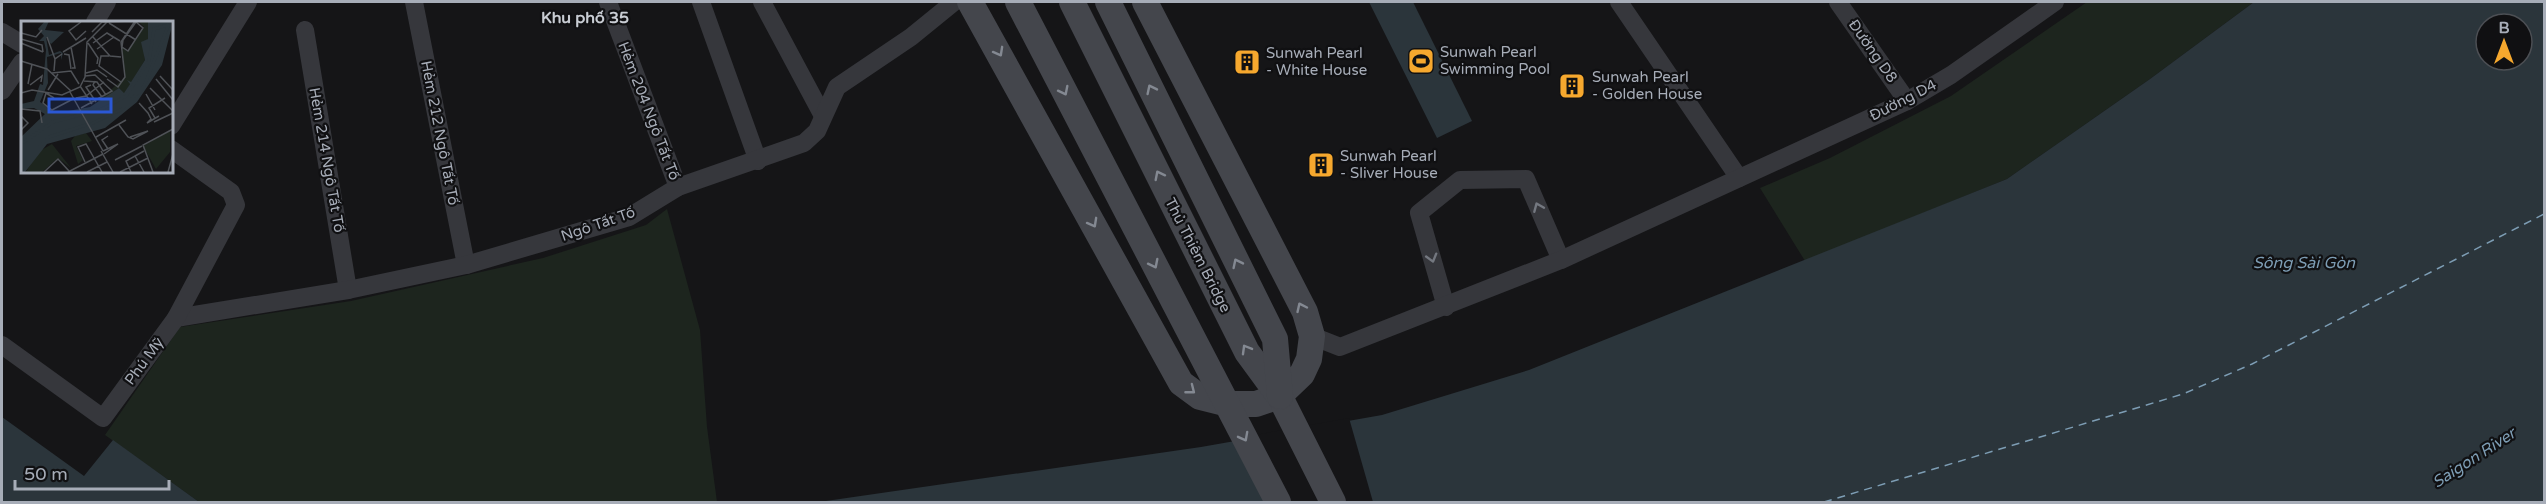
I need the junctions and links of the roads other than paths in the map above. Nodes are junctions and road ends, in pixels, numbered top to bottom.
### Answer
1 (107, 2) edge
2 (414, 2) edge
3 (608, 2) edge
4 (701, 2) edge
5 (762, 2) edge
6 (954, 2) edge
7 (970, 2) edge
8 (1018, 2) edge
9 (1072, 2) edge
10 (1108, 2) edge
11 (1145, 2) edge
12 (1619, 2) edge
13 (1838, 2) edge
14 (2050, 3) edge
15 (247, 4) edge
16 (96, 21) edge
17 (305, 30) dead end
18 (2, 32) edge
19 (21, 43) edge
20 (21, 63) edge
21 (2, 91) edge
22 (1907, 101) junction
23 (823, 116) junction
24 (172, 124) edge
25 (172, 150) edge
26 (758, 161) junction
27 (1739, 178) junction
28 (678, 187) junction
29 (1561, 260) junction
30 (466, 265) junction
31 (348, 290) junction
32 (1446, 307) junction
33 (176, 318) junction
34 (1312, 336) junction
35 (2, 345) edge
36 (1280, 397) junction
37 (1278, 502) edge
38 (1333, 502) edge

1 - 16 street
2 - 30 street, Hẻm 212 Ngô Tất Tố
3 - 28 street, Hẻm 204 Ngô Tất Tố
4 - 26 street
5 - 23 street
6 - 23 street, Ngô Tất Tố
7 -> 34 main road
8 -> 37 main road, bridge
36 -> 9 main road, Thủ Thiêm Bridge, bridge
36 -> 10 main road, bridge
34 -> 11 main road
12 - 27 street
13 - 22 street, Đường D8
14 - 22 street, Đường D4
15 - 24 street
17 - 31 street, Hẻm 214 Ngô Tất Tố
18 - 19 street
20 - 21 street
22 - 27 street, Đường D4
23 - 26 street, Ngô Tất Tố
25 - 33 street, Phú Mỹ
26 - 28 street, Ngô Tất Tố
27 - 29 street, Đường D4
28 - 30 street, Ngô Tất Tố
29 - 32 street, Đường D4
29 -> 32 street
30 - 31 street, Ngô Tất Tố
31 - 33 street, Ngô Tất Tố
32 - 34 street, Đường D4
33 - 35 street, Phú Mỹ
36 - 38 main road, Thủ Thiêm Bridge

